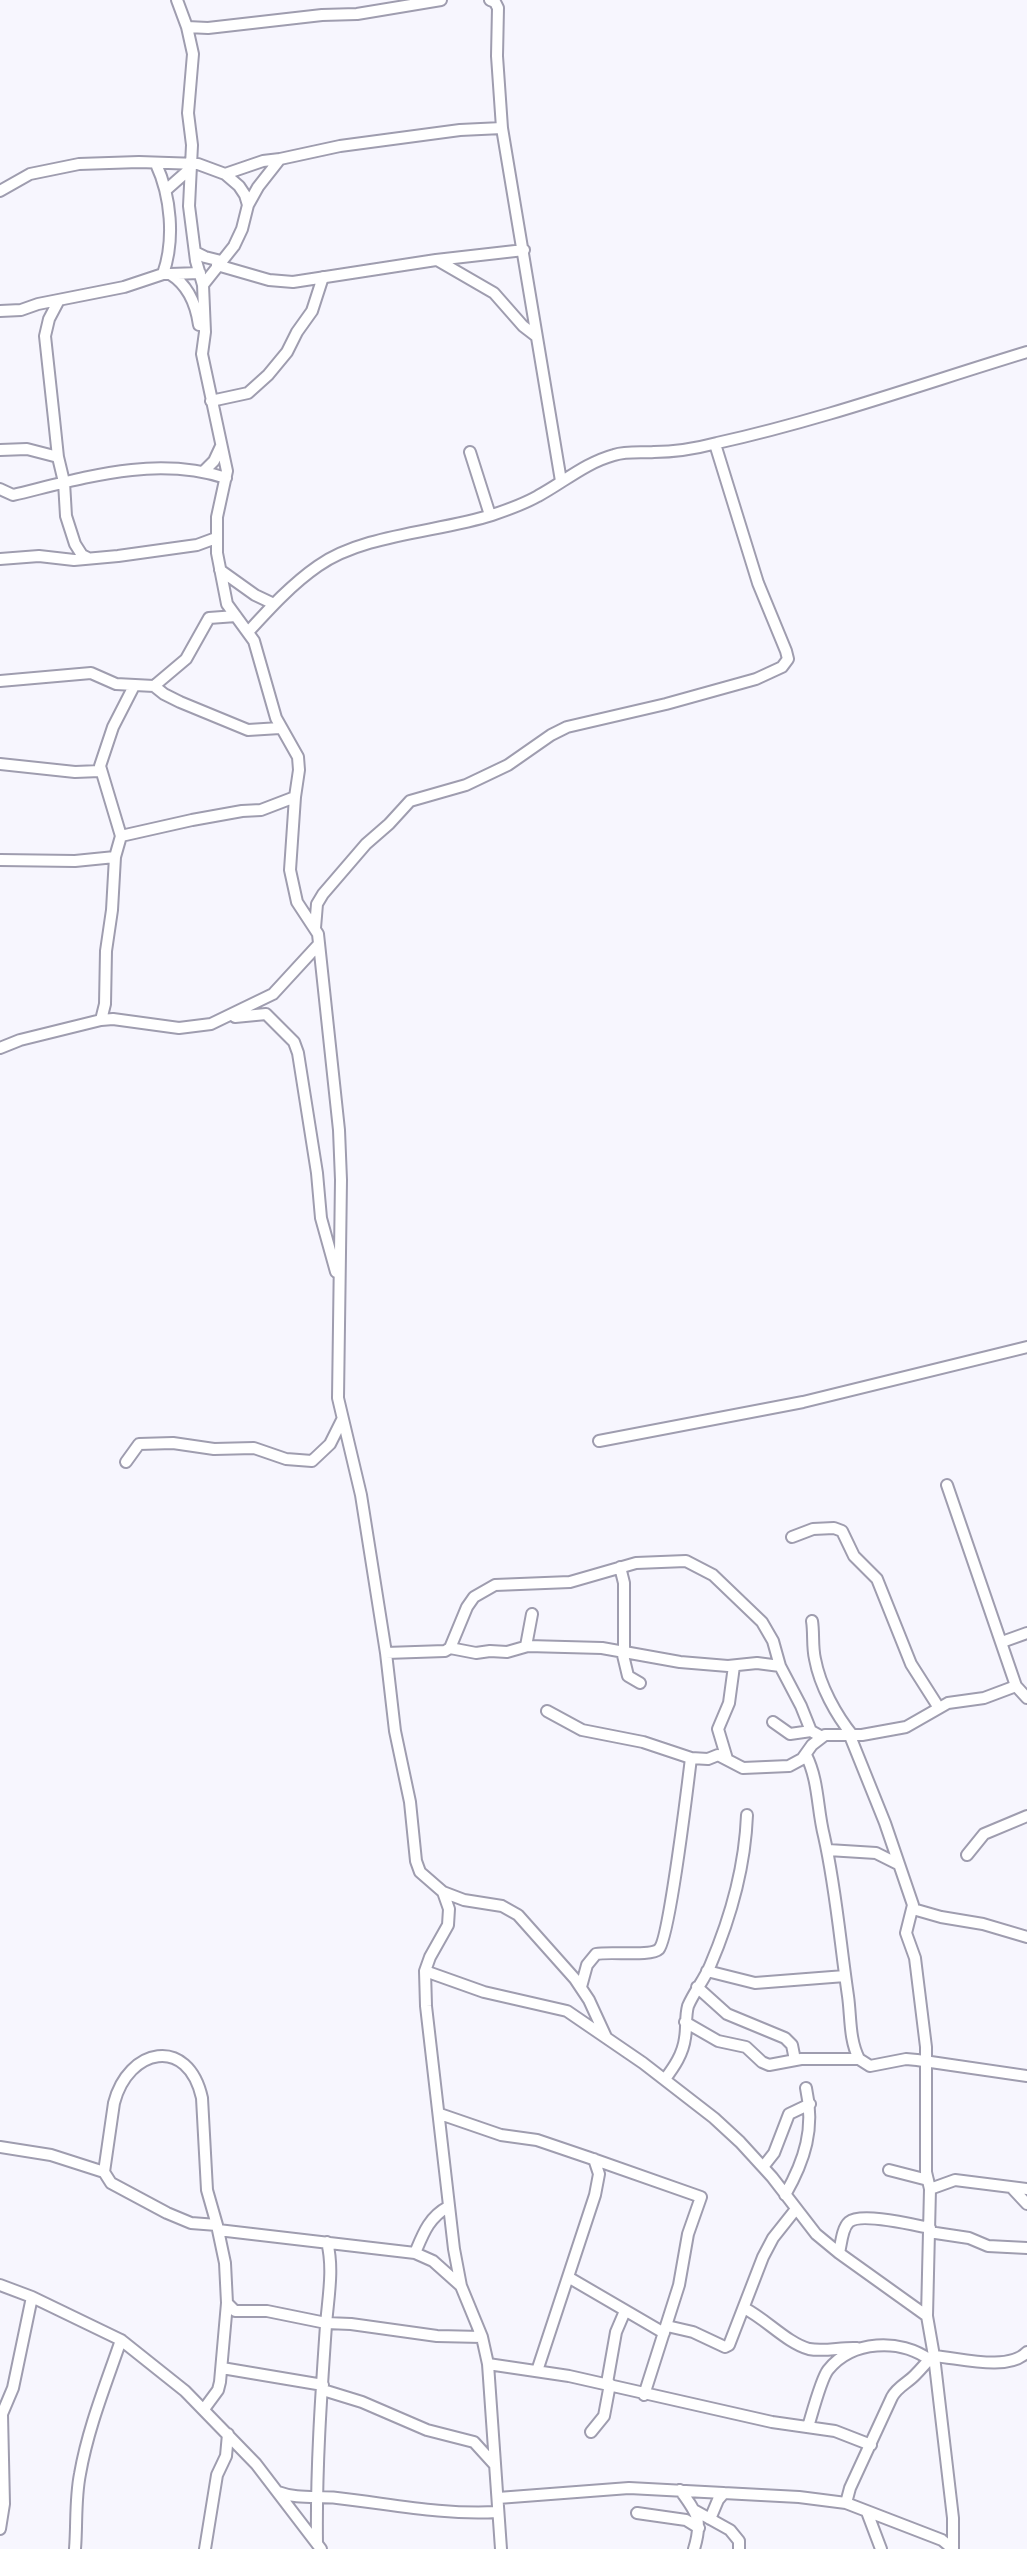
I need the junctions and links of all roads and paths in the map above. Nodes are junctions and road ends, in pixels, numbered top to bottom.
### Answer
1 (177, 0) edge
2 (441, 0) edge
3 (494, 1) edge
4 (187, 27) junction
5 (208, 28) junction
6 (191, 43) junction
7 (502, 128) junction
8 (192, 145) junction
9 (280, 159) junction
10 (156, 164) junction
11 (191, 166) junction
12 (206, 166) junction
13 (225, 174) junction
14 (166, 190) junction
15 (0, 191) edge
16 (248, 205) junction
17 (524, 250) junction
18 (195, 252) junction
19 (436, 260) junction
20 (219, 263) junction
21 (200, 273) junction
22 (166, 274) junction
23 (323, 278) junction
24 (203, 285) junction
25 (59, 300) junction
26 (0, 311) edge
27 (536, 336) junction
28 (203, 345) junction
29 (1027, 352) edge
30 (211, 401) junction
31 (715, 444) junction
32 (221, 446) junction
33 (0, 450) edge
34 (470, 452) dead end
35 (58, 457) junction
36 (204, 471) junction
37 (226, 478) junction
38 (561, 481) junction
39 (64, 482) junction
40 (0, 489) edge
41 (490, 515) junction
42 (216, 538) junction
43 (197, 545) junction
44 (217, 553) junction
45 (88, 558) junction
46 (0, 559) edge
47 (220, 570) junction
48 (274, 604) junction
49 (236, 616) junction
50 (249, 631) junction
51 (0, 681) edge
52 (134, 686) junction
53 (154, 686) junction
54 (280, 728) junction
55 (0, 764) edge
56 (100, 771) junction
57 (295, 797) junction
58 (122, 836) junction
59 (115, 857) junction
60 (0, 860) edge
61 (315, 928) junction
62 (319, 944) junction
63 (229, 1017) junction
64 (101, 1020) junction
65 (0, 1048) edge
66 (340, 1287) junction
67 (1027, 1347) edge
68 (342, 1420) junction
69 (598, 1441) dead end
70 (126, 1462) dead end
71 (947, 1485) dead end
72 (792, 1536) dead end
73 (620, 1567) junction
74 (532, 1614) dead end
75 (812, 1621) dead end
76 (1027, 1633) edge
77 (1002, 1642) junction
78 (526, 1646) junction
79 (450, 1648) junction
80 (623, 1651) junction
81 (386, 1653) junction
82 (734, 1666) junction
83 (780, 1666) junction
84 (640, 1683) dead end
85 (1016, 1686) junction
86 (1027, 1698) edge
87 (939, 1708) junction
88 (547, 1711) dead end
89 (773, 1722) dead end
90 (811, 1731) junction
91 (852, 1736) junction
92 (822, 1737) junction
93 (806, 1755) junction
94 (691, 1758) junction
95 (727, 1759) junction
96 (747, 1815) dead end
97 (1027, 1816) edge
98 (828, 1850) junction
99 (966, 1855) dead end
100 (898, 1864) junction
101 (443, 1892) junction
102 (913, 1909) junction
103 (1027, 1937) edge
104 (425, 1971) junction
105 (707, 1971) junction
106 (845, 1976) junction
107 (581, 1987) junction
108 (697, 1987) junction
109 (686, 2022) junction
110 (606, 2039) junction
111 (859, 2059) junction
112 (795, 2060) junction
113 (927, 2062) junction
114 (1027, 2076) edge
115 (665, 2079) junction
116 (806, 2088) dead end
117 (810, 2104) junction
118 (440, 2114) junction
119 (0, 2147) edge
120 (594, 2159) junction
121 (763, 2167) junction
122 (889, 2170) dead end
123 (104, 2172) junction
124 (929, 2185) junction
125 (1013, 2189) junction
126 (1027, 2189) edge
127 (785, 2195) junction
128 (1027, 2204) edge
129 (448, 2207) junction
130 (796, 2209) junction
131 (218, 2228) junction
132 (929, 2230) junction
133 (327, 2242) junction
134 (1027, 2248) edge
135 (415, 2253) junction
136 (839, 2253) junction
137 (568, 2277) junction
138 (0, 2284) edge
139 (461, 2286) junction
140 (32, 2297) junction
141 (227, 2303) junction
142 (744, 2308) junction
143 (626, 2311) junction
144 (927, 2316) junction
145 (326, 2323) junction
146 (666, 2329) junction
147 (482, 2337) junction
148 (121, 2340) junction
149 (857, 2348) junction
150 (1027, 2352) edge
151 (932, 2358) junction
152 (488, 2364) junction
153 (222, 2368) junction
154 (537, 2371) junction
155 (609, 2384) junction
156 (323, 2388) junction
157 (644, 2395) junction
158 (204, 2409) junction
159 (808, 2427) junction
160 (591, 2432) dead end
161 (228, 2434) junction
162 (871, 2445) junction
163 (494, 2464) junction
164 (680, 2490) junction
165 (278, 2492) junction
166 (724, 2493) junction
167 (317, 2496) junction
168 (498, 2498) junction
169 (846, 2503) junction
170 (694, 2510) junction
171 (497, 2512) junction
172 (867, 2512) junction
173 (637, 2513) dead end
174 (1, 2516) edge
175 (710, 2519) junction
176 (699, 2528) junction
177 (0, 2529) edge
178 (319, 2546) edge
179 (76, 2548) edge
180 (205, 2549) edge
181 (501, 2549) edge
182 (694, 2549) edge
183 (740, 2549) edge
184 (881, 2549) edge

1 - 4 street
2 - 5 street
3 - 7 street
4 - 5 street
4 - 6 street
5 - 6 street
6 - 8 street
7 - 9 street
7 - 17 street
8 - 11 street
8 - 12 street
9 - 13 street
9 - 16 street
10 - 11 street
10 - 14 street
10 - 15 street
11 - 12 street
11 - 14 street
11 - 18 street
12 - 13 street
13 - 16 street
14 - 22 street
16 - 20 street
17 - 19 street
17 - 27 street
18 - 20 street
18 - 21 street
19 - 23 street
19 - 27 street
20 - 23 street
20 - 24 street
21 - 22 street
21 - 24 street
22 - 25 street
22 - 28 street
23 - 30 street
24 - 28 street
25 - 26 street
25 - 35 street
27 - 38 street
28 - 30 street
29 - 31 street
30 - 32 street
31 - 38 street
31 - 61 street
32 - 36 street
32 - 37 street
33 - 35 street
34 - 41 street
35 - 39 street
36 - 37 street
36 - 39 street
37 - 42 street
38 - 41 street
39 - 40 street
39 - 45 street
41 - 48 street
42 - 43 street
42 - 44 street
43 - 44 street
43 - 45 street
44 - 47 street
45 - 46 street
47 - 48 street
47 - 49 street
48 - 50 street
49 - 50 street
49 - 53 street
50 - 54 street
51 - 52 street
52 - 53 street
52 - 56 street
53 - 54 street
54 - 57 street
55 - 56 street
56 - 58 street
57 - 58 street
57 - 61 street
58 - 59 street
59 - 60 street
59 - 64 street
61 - 62 street
62 - 63 street
62 - 66 street
63 - 64 street
63 - 66 street
64 - 65 street
66 - 68 street
67 - 69 street
68 - 70 street
68 - 81 street
71 - 77 street
72 - 87 street
73 - 79 street
73 - 80 street
73 - 83 street
74 - 78 street
75 - 91 street
76 - 77 street
77 - 85 street
78 - 79 street
78 - 80 street
79 - 81 street
80 - 82 street
80 - 84 street
81 - 101 street
82 - 83 street
82 - 95 street
83 - 90 street
85 - 86 street
85 - 87 street
87 - 91 street
88 - 94 street
89 - 90 street
90 - 92 street
91 - 92 street
91 - 100 street
92 - 93 street
93 - 95 street
93 - 98 street
94 - 95 street
94 - 107 street
96 - 105 street
97 - 99 street
98 - 100 street
98 - 106 street
100 - 102 street
101 - 104 street
101 - 107 street
102 - 103 street
102 - 113 street
104 - 110 street
104 - 118 street
105 - 106 street
105 - 108 street
106 - 111 street
107 - 110 street
108 - 109 street
108 - 112 street
109 - 112 street
109 - 115 street
110 - 115 street
111 - 112 street
111 - 113 street
113 - 114 street
113 - 124 street
115 - 121 street
116 - 117 street
117 - 121 street
117 - 127 street
118 - 120 street
118 - 129 street
119 - 123 street
120 - 137 street
120 - 146 street
121 - 127 street
122 - 124 street
123 - 131 street
123 - 131 street
124 - 125 street
124 - 132 street
125 - 126 street
125 - 128 street
127 - 130 street
129 - 135 street
129 - 139 street
130 - 136 street
130 - 142 street
131 - 133 street
131 - 141 street
132 - 134 street
132 - 136 street
132 - 144 street
133 - 135 street
133 - 145 street
135 - 139 street
136 - 144 street
137 - 143 street
137 - 154 street
138 - 140 street
139 - 147 street
140 - 148 street
140 - 174 street
141 - 145 street
141 - 153 street
142 - 146 street
142 - 149 street
143 - 146 street
143 - 155 street
144 - 151 street
145 - 147 street
145 - 156 street
146 - 157 street
147 - 152 street
148 - 158 street
148 - 179 street
149 - 151 street
149 - 159 street
150 - 151 street
151 - 162 street
151 - 172 street
152 - 154 street
152 - 163 street
153 - 156 street
153 - 158 street
154 - 155 street
155 - 157 street
155 - 160 street
156 - 163 street
156 - 167 street
157 - 159 street
158 - 161 street
159 - 162 street
161 - 165 street
161 - 180 street
162 - 169 street
163 - 168 street
164 - 166 street
164 - 168 street
164 - 170 street
165 - 167 street
165 - 178 street
166 - 169 street
166 - 175 street
167 - 171 street
167 - 178 street
168 - 171 street
169 - 172 street
170 - 175 street
170 - 176 street
171 - 181 street
172 - 184 street
173 - 176 street
174 - 177 street
175 - 183 street
176 - 182 street

